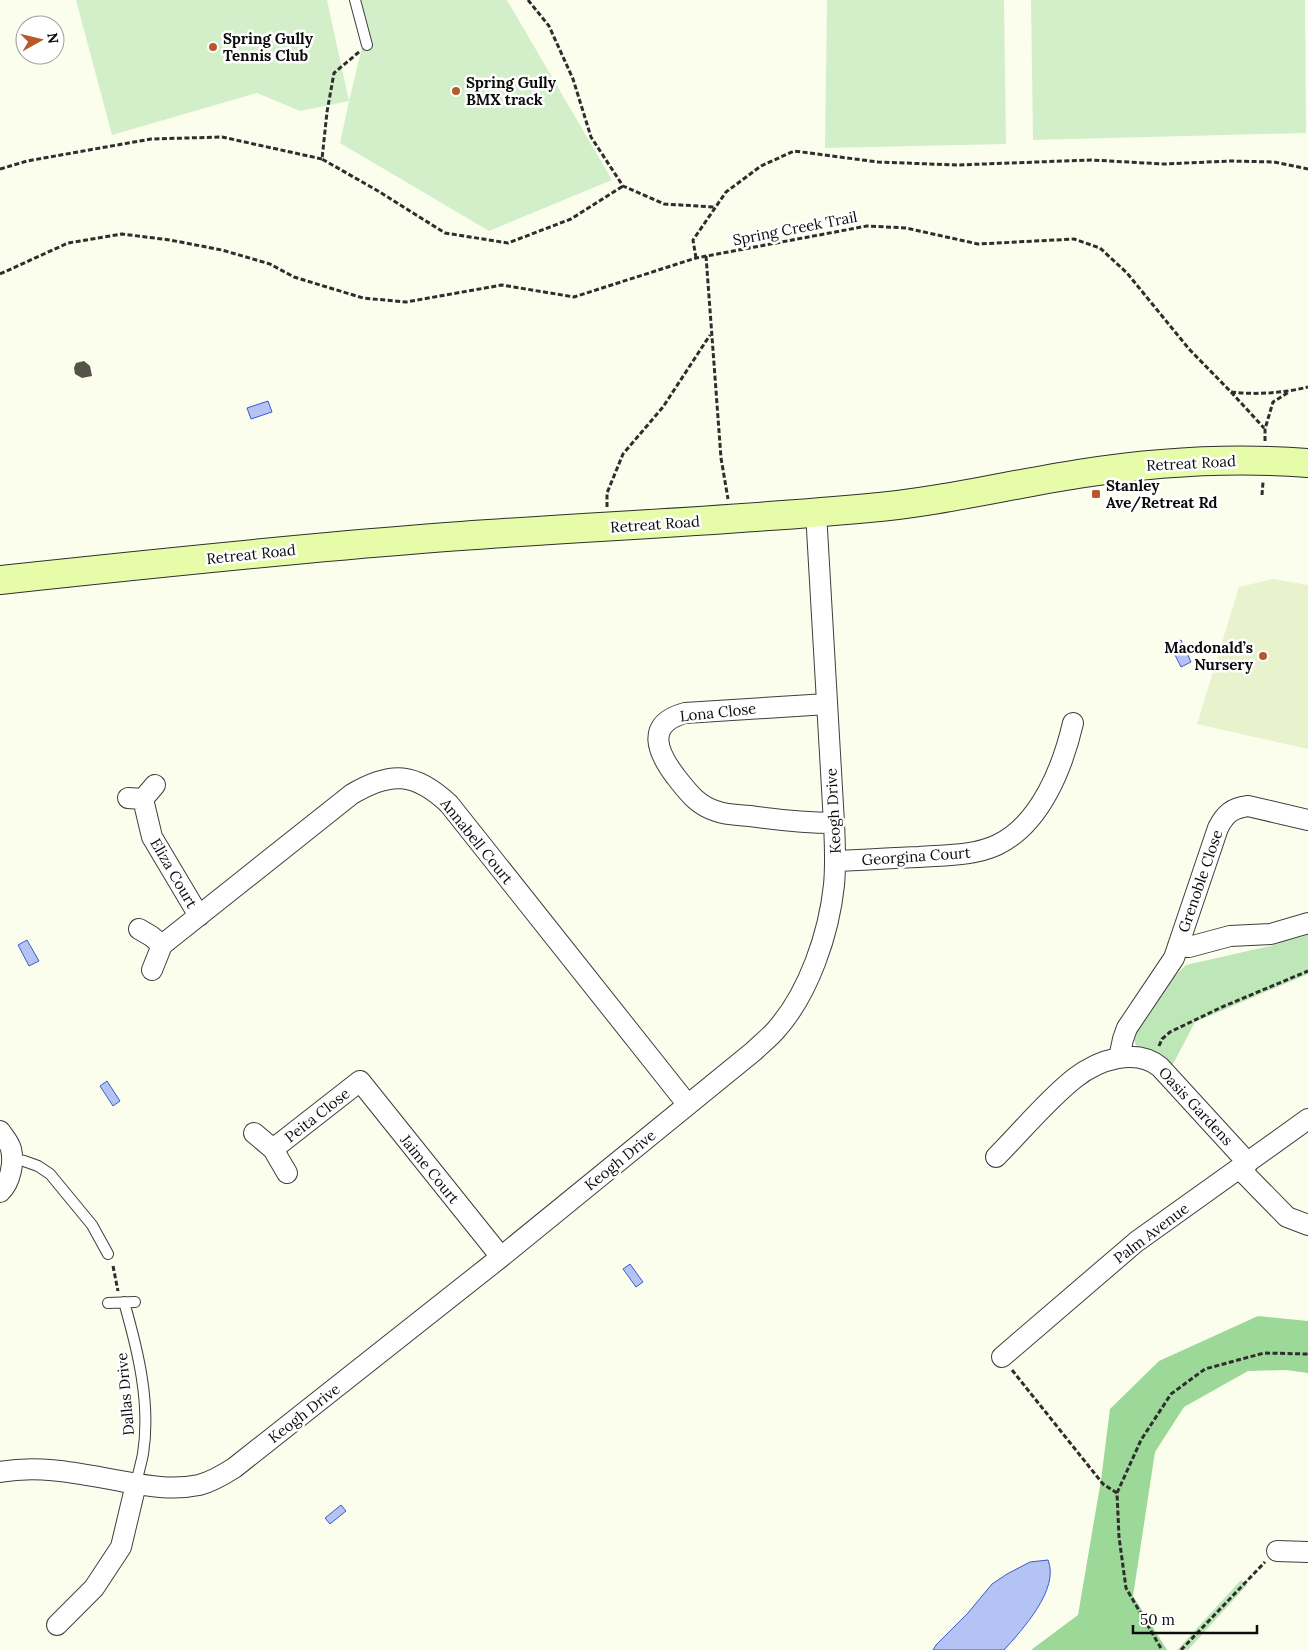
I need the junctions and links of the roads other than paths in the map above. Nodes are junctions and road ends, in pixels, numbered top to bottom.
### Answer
1 (355, 0) edge
2 (367, 45) road end
3 (1308, 464) edge
4 (816, 512) junction
5 (0, 580) edge
6 (827, 704) junction
7 (1074, 723) dead end
8 (142, 794) dead end
9 (1308, 820) edge
10 (834, 823) junction
11 (835, 861) junction
12 (199, 916) junction
13 (1308, 923) edge
14 (139, 930) dead end
15 (162, 945) junction
16 (1178, 946) junction
17 (152, 970) dead end
18 (1119, 1058) junction
19 (360, 1081) joint
20 (688, 1105) junction
21 (1308, 1119) edge
22 (0, 1131) edge
23 (254, 1133) dead end
24 (273, 1148) junction
25 (996, 1156) dead end
26 (12, 1159) junction
27 (1244, 1166) junction
28 (286, 1173) dead end
29 (0, 1192) edge
30 (1308, 1226) edge
31 (108, 1254) road end
32 (501, 1256) junction
33 (108, 1303) dead end
34 (1002, 1358) road end
35 (0, 1472) edge
36 (136, 1484) junction
37 (1277, 1551) road end
38 (1308, 1552) edge
39 (57, 1624) dead end

1 - 2 lane
3 - 4 street, Retreat Road
4 - 5 street, Retreat Road
4 - 6 street, Keogh Drive
6 - 10 street, Keogh Drive
6 - 10 street, Lona Close
7 - 11 street, Georgina Court
8 - 12 street, Eliza Court
9 - 16 street, Grenoble Close
10 - 11 street, Keogh Drive
11 - 20 street, Keogh Drive
12 - 15 street, Annabell Court
12 - 20 street, Annabell Court
13 - 16 street, Grenoble Close
14 - 15 street
15 - 17 street
16 - 18 street, Grenoble Close
18 - 25 street, Oasis Gardens
18 - 27 street, Oasis Gardens
19 - 24 street, Peita Close
19 - 32 street, Jaime Court
20 - 32 street, Keogh Drive
21 - 27 street, Palm Avenue
22 - 26 street
23 - 24 street, Peita Close
24 - 28 street, Peita Close
26 - 29 street
26 - 31 lane
27 - 30 street, Oasis Gardens
27 - 34 street, Palm Avenue
32 - 36 street, Keogh Drive
33 - 36 lane, Dallas Drive
35 - 36 street, Keogh Drive
36 - 39 street
37 - 38 street

